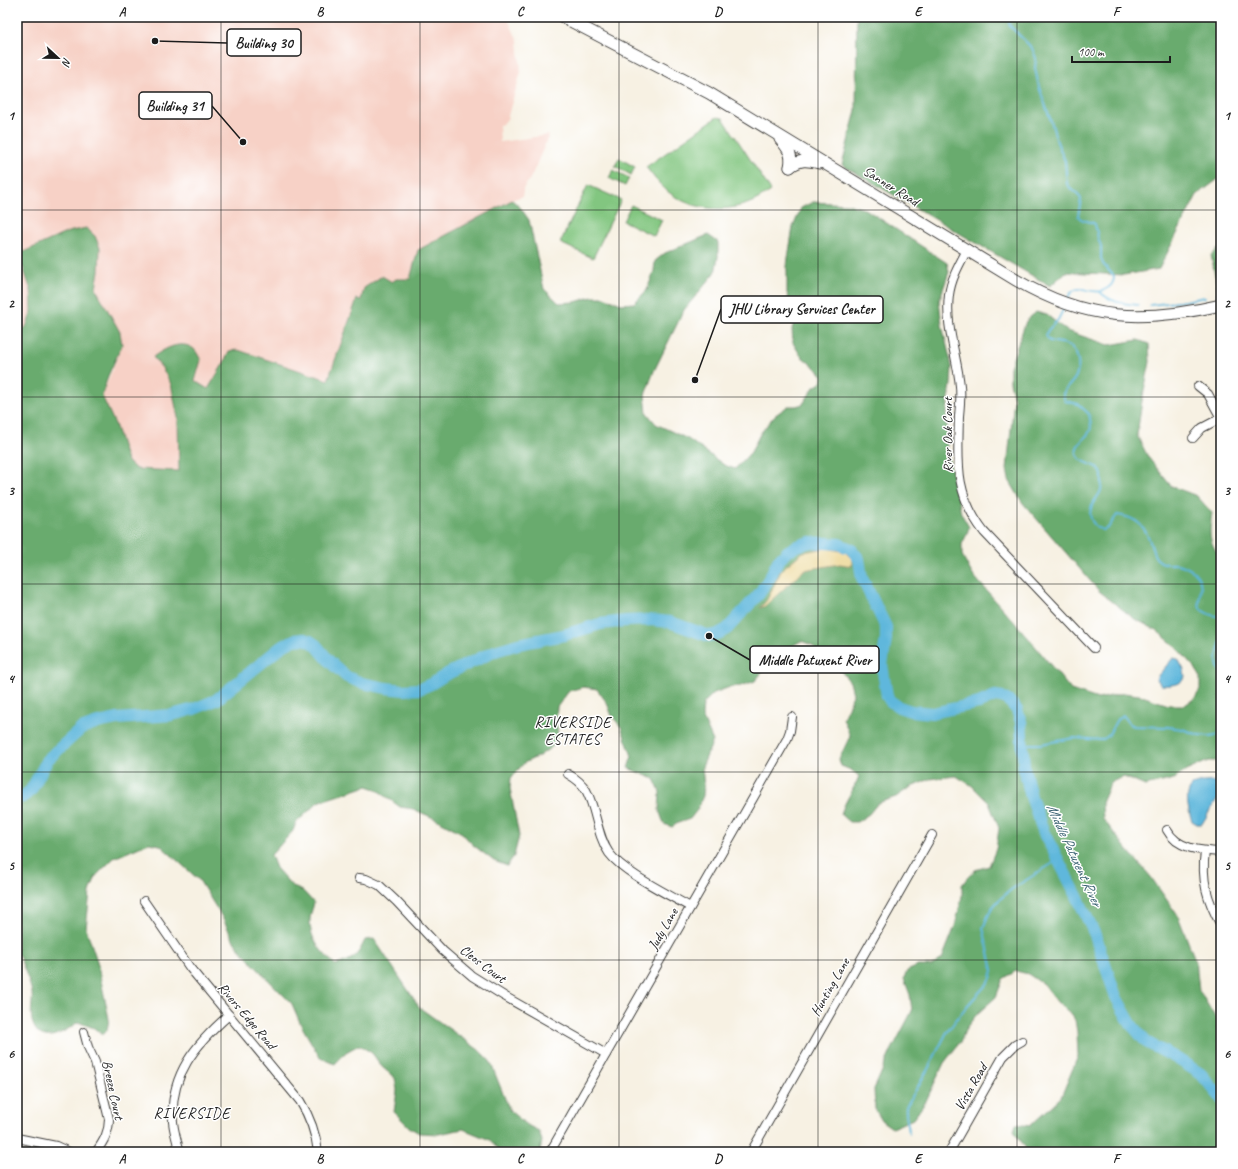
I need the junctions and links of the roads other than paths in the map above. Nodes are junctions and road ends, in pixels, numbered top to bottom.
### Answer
1 (563, 17) edge
2 (774, 133) junction
3 (831, 167) junction
4 (967, 250) junction
5 (1221, 306) edge
6 (1198, 386) dead end
7 (1221, 418) edge
8 (1193, 438) dead end
9 (1094, 648) dead end
10 (792, 717) dead end
11 (568, 774) dead end
12 (1167, 830) dead end
13 (932, 835) dead end
14 (1205, 851) junction
15 (1221, 852) edge
16 (359, 878) dead end
17 (144, 901) dead end
18 (690, 907) junction
19 (1221, 925) edge
20 (229, 1015) junction
21 (84, 1032) dead end
22 (1022, 1041) dead end
23 (606, 1054) junction
24 (17, 1138) edge
25 (69, 1152) edge
26 (96, 1152) edge
27 (180, 1152) edge
28 (318, 1152) edge
29 (550, 1152) edge
30 (751, 1152) edge
31 (950, 1152) edge

1 - 2 main road, Sanner Road
2 - 3 main road, Sanner Road
2 - 3 main road
3 - 4 main road, Sanner Road
4 - 5 main road, Sanner Road
4 - 9 street, River Oak Court
6 - 7 street
7 - 8 street
10 - 18 street, Judy Lane
11 - 18 street
12 - 14 street
13 - 30 street, Hunting Lane
14 - 15 street
14 - 19 street
16 - 23 street, Cleos Court
17 - 20 street, Rivers Edge Road
18 - 23 street, Judy Lane
20 - 27 street
20 - 28 street, Rivers Edge Road
21 - 26 street, Breeze Court
22 - 31 street, Vista Road
23 - 29 street, Judy Lane
24 - 25 street

